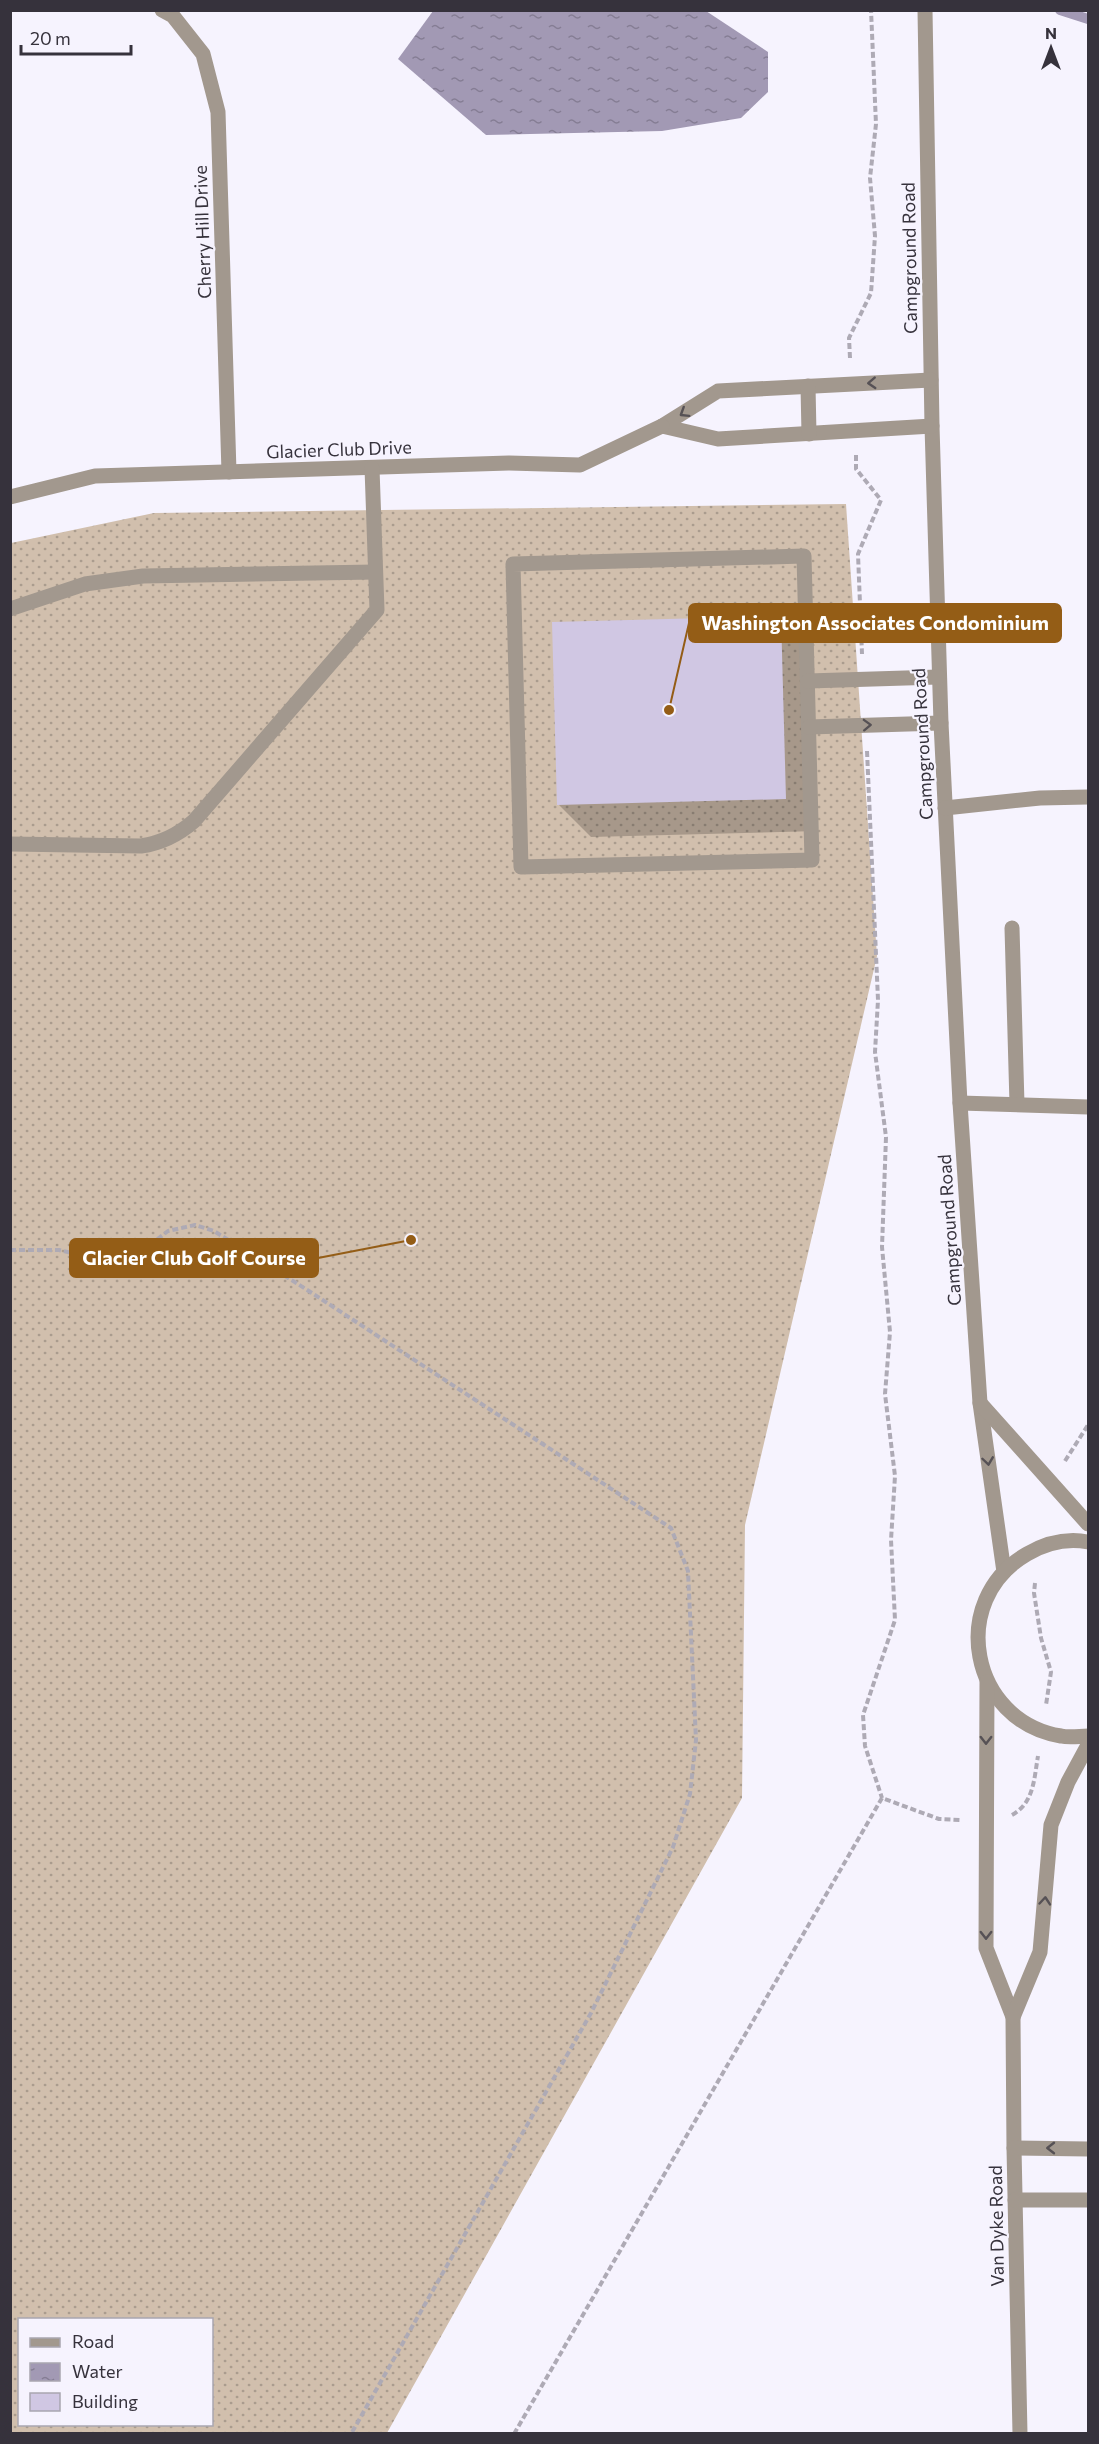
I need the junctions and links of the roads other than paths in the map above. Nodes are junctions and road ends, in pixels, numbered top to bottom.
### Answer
1 (162, 10) edge
2 (925, 10) edge
3 (931, 380) junction
4 (808, 386) junction
5 (662, 426) junction
6 (932, 426) junction
7 (809, 434) junction
8 (372, 468) junction
9 (229, 472) junction
10 (10, 497) edge
11 (375, 572) junction
12 (10, 609) edge
13 (938, 677) junction
14 (808, 681) junction
15 (940, 723) junction
16 (809, 727) junction
17 (1089, 797) edge
18 (945, 808) junction
19 (10, 844) edge
20 (1012, 928) dead end
21 (960, 1102) junction
22 (1017, 1104) junction
23 (1089, 1107) edge
24 (980, 1403) junction
25 (1089, 1524) edge
26 (1089, 1542) edge
27 (1004, 1572) junction
28 (987, 1682) junction
29 (1089, 1736) edge
30 (1089, 1745) edge
31 (1013, 2017) junction
32 (1014, 2148) junction
33 (1089, 2149) edge
34 (1015, 2200) junction
35 (1089, 2200) edge
36 (1020, 2433) edge

1 - 9 street, Cherry Hill Drive
2 - 3 street, Campground Road
3 -> 4 street, Glacier Club Drive
3 - 6 street, Campground Road
4 -> 5 street, Glacier Club Drive
4 - 7 street
5 - 7 street
5 - 8 street, Glacier Club Drive
6 - 7 street
6 - 13 street, Campground Road
8 - 9 street, Glacier Club Drive
8 - 11 street
9 - 10 street, Glacier Club Drive
11 - 12 street
11 - 19 street
13 - 14 street
13 - 15 street, Campground Road
14 - 16 street
14 - 16 street
16 -> 15 street
15 - 18 street, Campground Road
17 - 18 street
18 - 21 street, Campground Road
20 - 22 street
21 - 22 street
21 - 24 street, Campground Road
22 - 23 street
24 - 25 street
24 -> 27 street, Campground Road
26 - 27 street
27 - 28 street
28 - 29 street
28 -> 31 street, Van Dyke Road
31 -> 30 street, Van Dyke Road
31 - 32 street, Van Dyke Road
33 -> 32 street
32 - 34 street, Van Dyke Road
34 - 35 street
34 - 36 street, Van Dyke Road

